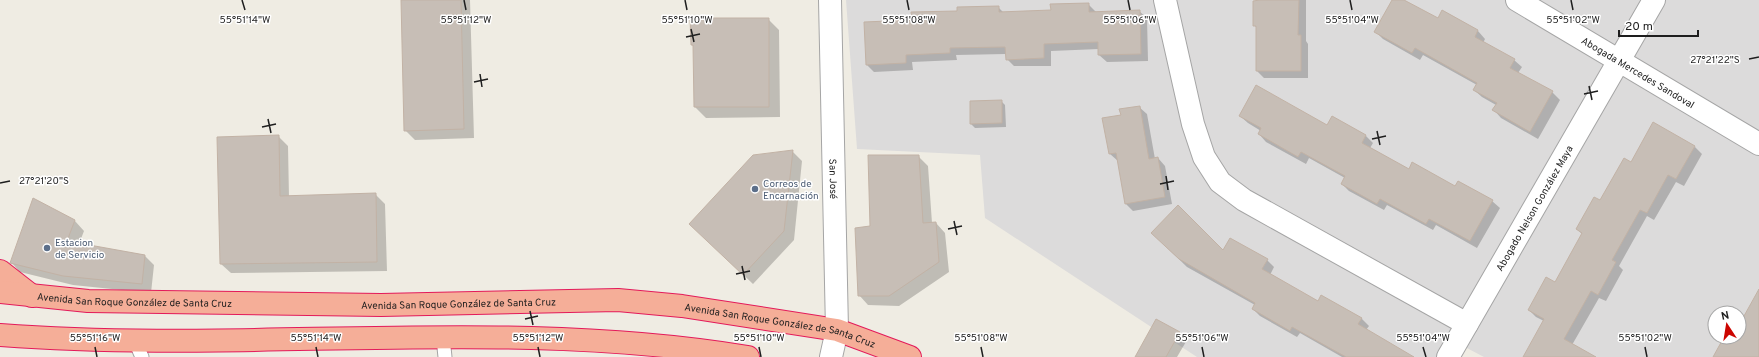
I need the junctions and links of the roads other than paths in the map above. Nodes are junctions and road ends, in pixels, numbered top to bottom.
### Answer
1 (830, 0) edge
2 (1165, 0) edge
3 (1517, 0) edge
4 (1654, 0) edge
5 (1619, 59) junction
6 (1759, 144) edge
7 (0, 271) edge
8 (0, 292) edge
9 (32, 296) junction
10 (1467, 324) junction
11 (837, 330) junction
12 (0, 334) edge
13 (444, 347) edge
14 (138, 348) edge
15 (748, 357) edge
16 (831, 357) edge
17 (910, 357) edge
18 (1448, 357) edge

1 - 11 street, San José
2 - 10 street
3 - 5 street, Abogada Mercedes Sandoval
4 - 5 street, Abogado Nelson González Maya
5 - 6 street, Abogada Mercedes Sandoval
5 - 10 street, Abogado Nelson González Maya
7 - 9 highway
8 - 9 highway, Avenida San Roque González de Santa Cruz
9 - 11 highway, Avenida San Roque González de Santa Cruz
10 - 18 street, Abogado Nelson González Maya
11 - 16 street, San José
11 - 17 highway, Avenida San Roque González de Santa Cruz
12 - 14 highway
13 - 14 highway
13 - 15 highway

